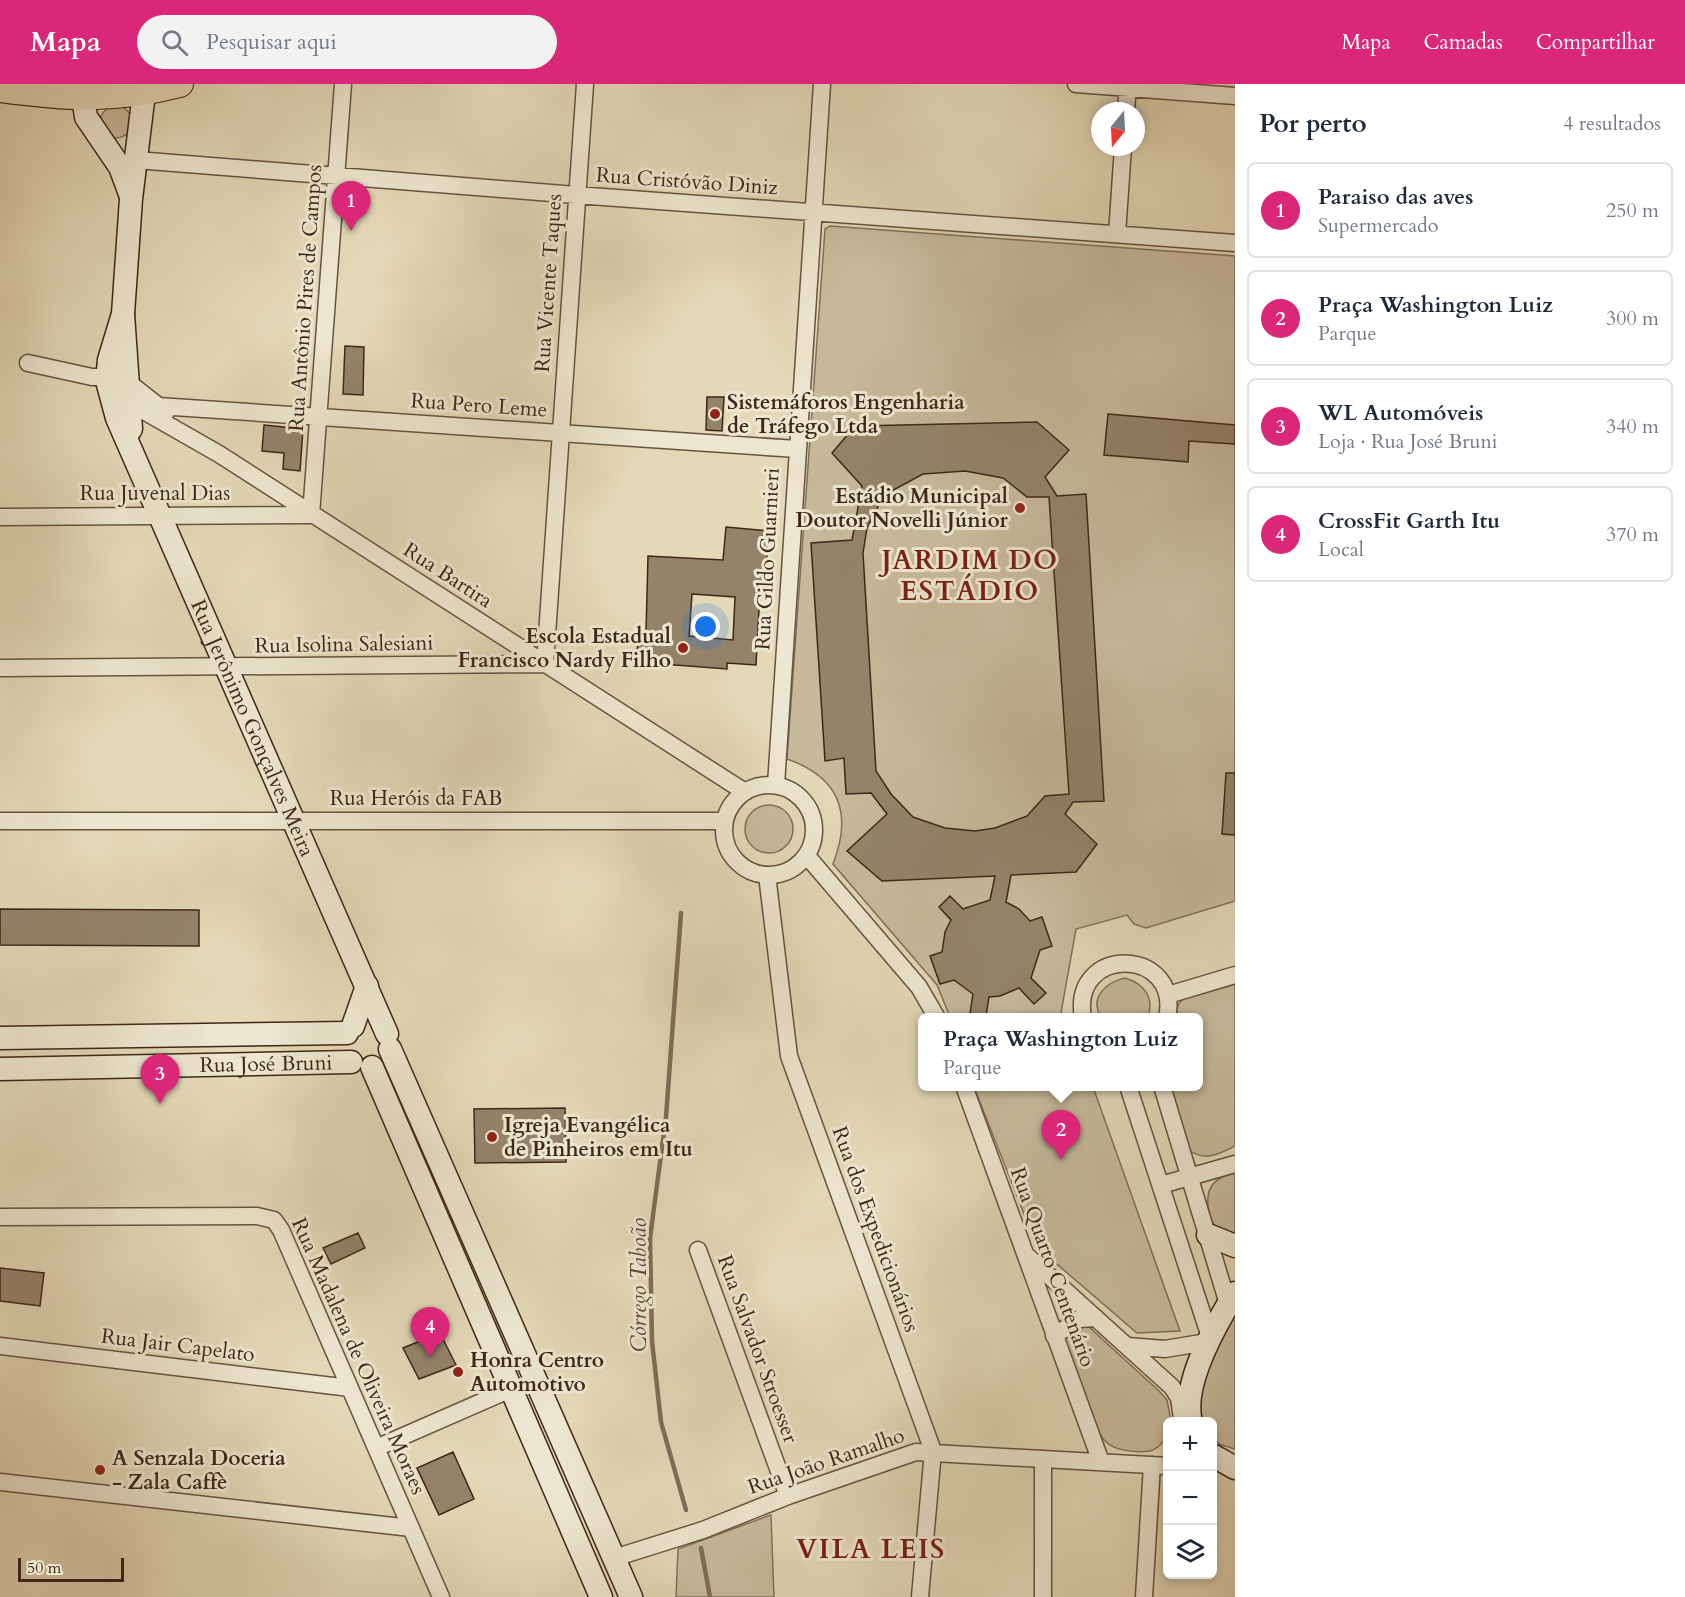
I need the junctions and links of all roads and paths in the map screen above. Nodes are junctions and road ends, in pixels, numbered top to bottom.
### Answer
1 (180, 84) edge
2 (343, 84) edge
3 (585, 84) edge
4 (822, 84) edge
5 (1076, 84) edge
6 (1128, 86) edge
7 (0, 89) edge
8 (146, 89) edge
9 (83, 91) edge
10 (1235, 96) edge
11 (1127, 102) edge
12 (106, 147) junction
13 (1123, 156) edge
14 (136, 160) junction
15 (338, 176) junction
16 (576, 195) junction
17 (131, 199) junction
18 (814, 212) junction
19 (1117, 234) junction
20 (1235, 243) edge
21 (28, 363) dead end
22 (113, 385) junction
23 (158, 406) junction
24 (319, 417) junction
25 (560, 433) junction
26 (796, 449) junction
27 (219, 454) junction
28 (311, 515) junction
29 (159, 516) junction
30 (0, 517) edge
31 (545, 664) junction
32 (0, 668) edge
33 (226, 668) junction
34 (777, 785) junction
35 (745, 792) junction
36 (0, 821) edge
37 (293, 821) junction
38 (725, 821) junction
39 (807, 856) junction
40 (766, 875) junction
41 (1235, 975) edge
42 (367, 986) junction
43 (1168, 995) junction
44 (935, 1013) edge
45 (1083, 1013) edge
46 (1167, 1013) edge
47 (350, 1029) junction
48 (0, 1038) edge
49 (389, 1041) junction
50 (362, 1064) junction
51 (0, 1069) edge
52 (966, 1091) edge
53 (1130, 1091) edge
54 (1164, 1091) edge
55 (1235, 1164) edge
56 (1190, 1177) junction
57 (1161, 1185) junction
58 (0, 1217) edge
59 (1208, 1234) junction
60 (1235, 1246) edge
61 (698, 1250) dead end
62 (1024, 1254) junction
63 (1232, 1298) edge
64 (1096, 1318) junction
65 (1054, 1336) junction
66 (1209, 1340) junction
67 (0, 1346) edge
68 (1127, 1346) junction
69 (350, 1388) junction
70 (511, 1389) junction
71 (1181, 1417) edge
72 (1190, 1417) edge
73 (376, 1448) junction
74 (933, 1451) junction
75 (1217, 1458) edge
76 (1043, 1459) junction
77 (1101, 1462) junction
78 (1162, 1463) edge
79 (1217, 1468) edge
80 (1235, 1469) edge
81 (0, 1482) edge
82 (788, 1496) junction
83 (411, 1528) junction
84 (614, 1558) junction
85 (441, 1597) edge
86 (601, 1597) edge
87 (631, 1597) edge
88 (920, 1597) edge
89 (1043, 1597) edge
90 (1144, 1597) edge

1 - 8 main road
2 - 15 street, Rua Antônio Pires de Campos
3 - 16 street, Rua Vicente Taques
4 - 18 street, Rua Gildo Guarnieri
5 - 6 street
6 - 10 street
6 - 11 street
7 - 9 main road
8 - 9 main road
8 - 14 street, Rua Jerônimo Gonçalves Meira
9 - 12 street, Rua Jerônimo Gonçalves Meira
12 - 14 street
12 - 17 street, Rua Jerônimo Gonçalves Meira
13 - 19 street
14 - 15 street, Rua Cristóvão Diniz
14 - 17 street, Rua Jerônimo Gonçalves Meira
15 - 16 street, Rua Cristóvão Diniz
15 - 24 street, Rua Antônio Pires de Campos
16 - 18 street, Rua Cristóvão Diniz
16 - 25 street, Rua Vicente Taques
17 - 22 street, Rua Jerônimo Gonçalves Meira
18 - 19 street, Rua Cristóvão Diniz
18 - 26 street, Rua Gildo Guarnieri
19 - 20 street, Rua Cristóvão Diniz
21 - 22 street, Rua Bartira
22 - 23 street, Rua Bartira
22 - 27 street, Rua Bartira
22 - 29 street, Rua Jerônimo Gonçalves Meira
23 - 24 street, Rua Pero Leme
23 - 27 street, Rua Bartira
24 - 25 street, Rua Pero Leme
24 - 28 street, Rua Antônio Pires de Campos
25 - 26 street, Rua Pero Leme
25 - 31 street, Rua Vicente Taques
26 - 34 street, Rua Gildo Guarnieri
27 - 28 street, Rua Bartira
28 - 29 street, Rua Juvenal Dias
28 - 31 street, Rua Bartira
29 - 30 street, Rua Juvenal Dias
29 - 33 street, Rua Jerônimo Gonçalves Meira
31 - 33 street, Rua Isolina Salesiani
31 - 35 street, Rua Bartira
32 - 33 street, Rua Isolina Salesiani
33 - 37 street, Rua Jerônimo Gonçalves Meira
34 - 35 street
34 - 39 street
35 - 38 street
36 - 37 street, Rua Heróis da FAB
37 - 38 street, Rua Heróis da FAB
37 - 42 street, Rua Jerônimo Gonçalves Meira
38 - 40 street
39 - 40 street
39 - 44 street
40 - 74 street, Rua dos Expedicionários
41 - 43 street
42 - 47 street
42 - 49 street, Rua Jerônimo Gonçalves Meira
43 - 45 street
43 - 46 street
47 - 48 street, Rua José Bruni
47 - 49 street
47 - 50 street
49 - 50 street
49 - 84 street, Rua Jerônimo Gonçalves Meira
50 - 51 street, Rua José Bruni
50 - 70 street
52 - 62 street, Rua Quarto Centenário
53 - 57 street
54 - 56 street
55 - 56 street
56 - 57 street
56 - 59 street
57 - 66 street
58 - 69 street, Rua Madalena de Oliveira Moraes
59 - 60 street
59 - 63 street
61 - 82 street, Rua Salvador Stroesser
62 - 64 street
62 - 65 street, Rua Quarto Centenário
63 - 66 street
64 - 65 street
64 - 68 street
65 - 77 street, Rua Quarto Centenário
66 - 68 street
66 - 72 street
67 - 69 street, Rua Jair Capelato
68 - 71 street
69 - 73 street, Rua Madalena de Oliveira Moraes
70 - 73 street
70 - 86 street
73 - 83 street, Rua Madalena de Oliveira Moraes
74 - 76 street, Rua João Ramalho
74 - 82 street, Rua João Ramalho
74 - 88 street, Rua dos Expedicionários
75 - 80 street
76 - 77 street, Rua João Ramalho
76 - 89 street
77 - 78 street, Rua João Ramalho
78 - 90 street
79 - 80 street
81 - 83 street
82 - 84 street, Rua João Ramalho
83 - 85 street, Rua Madalena de Oliveira Moraes
84 - 87 street, Rua Jerônimo Gonçalves Meira

